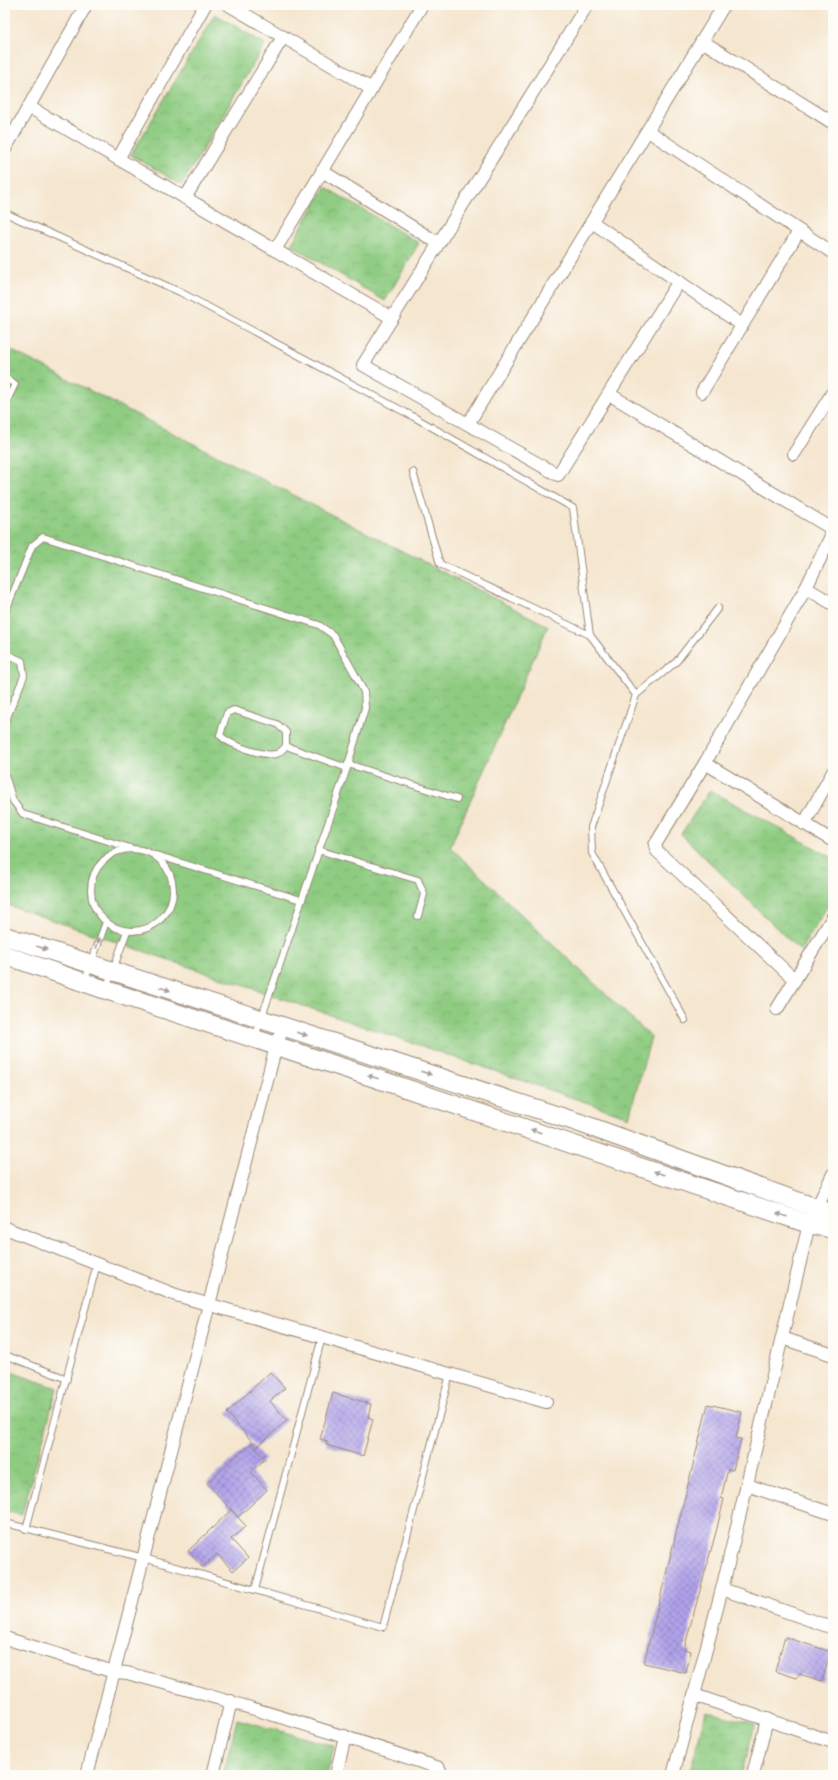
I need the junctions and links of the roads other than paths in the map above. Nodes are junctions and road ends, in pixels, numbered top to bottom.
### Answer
1 (86, 5) edge
2 (205, 5) edge
3 (229, 5) edge
4 (422, 5) edge
5 (587, 5) edge
6 (724, 5) edge
7 (283, 37) junction
8 (702, 42) junction
9 (372, 88) junction
10 (29, 107) junction
11 (833, 123) edge
12 (648, 131) junction
13 (5, 149) edge
14 (118, 159) junction
15 (322, 171) junction
16 (185, 198) junction
17 (5, 213) edge
18 (592, 222) junction
19 (799, 231) junction
20 (438, 244) junction
21 (275, 250) junction
22 (833, 253) edge
23 (679, 281) junction
24 (392, 318) junction
25 (742, 324) junction
26 (5, 378) edge
27 (702, 392) dead end
28 (833, 392) edge
29 (609, 394) junction
30 (5, 405) edge
31 (468, 424) junction
32 (794, 454) dead end
33 (413, 472) dead end
34 (806, 588) junction
35 (833, 604) edge
36 (718, 608) dead end
37 (5, 613) edge
38 (590, 635) junction
39 (5, 653) edge
40 (636, 695) junction
41 (5, 722) edge
42 (286, 746) junction
43 (705, 763) junction
44 (347, 766) junction
45 (833, 772) edge
46 (5, 775) edge
47 (457, 799) dead end
48 (804, 824) junction
49 (833, 841) edge
50 (133, 849) junction
51 (318, 850) junction
52 (147, 852) junction
53 (301, 900) junction
54 (418, 916) dead end
55 (833, 917) edge
56 (106, 922) junction
57 (127, 931) junction
58 (5, 936) edge
59 (5, 955) edge
60 (90, 965) junction
61 (112, 972) junction
62 (795, 980) junction
63 (84, 982) junction
64 (106, 990) junction
65 (777, 1009) dead end
66 (261, 1020) junction
67 (685, 1020) dead end
68 (283, 1028) junction
69 (254, 1040) junction
70 (276, 1046) junction
71 (833, 1174) edge
72 (819, 1216) edge
73 (5, 1228) edge
74 (833, 1229) edge
75 (97, 1264) junction
76 (209, 1304) junction
77 (322, 1337) junction
78 (782, 1338) junction
79 (833, 1355) edge
80 (5, 1356) edge
81 (450, 1374) junction
82 (67, 1379) junction
83 (546, 1402) dead end
84 (747, 1485) junction
85 (833, 1514) edge
86 (5, 1523) edge
87 (26, 1529) junction
88 (144, 1558) junction
89 (722, 1589) junction
90 (255, 1590) junction
91 (833, 1628) edge
92 (5, 1638) edge
93 (114, 1672) junction
94 (694, 1695) junction
95 (231, 1701) junction
96 (767, 1720) junction
97 (345, 1736) junction
98 (833, 1742) edge
99 (87, 1775) edge
100 (213, 1775) edge
101 (336, 1775) edge
102 (442, 1775) edge
103 (673, 1775) edge
104 (753, 1775) edge

1 - 10 street
2 - 14 street
3 - 7 street
4 - 9 street
5 - 20 street
6 - 8 street
7 - 9 street
7 - 16 street
8 - 11 street
8 - 12 street
9 - 15 street
10 - 13 street
10 - 14 street
12 - 18 street
12 - 19 street
14 - 16 street
15 - 20 street
15 - 21 street
16 - 21 street
17 - 38 lane
18 - 23 street
18 - 31 street
19 - 22 street
19 - 25 street
20 - 24 street
21 - 24 street
23 - 25 street
23 - 29 street
24 - 31 street
25 - 27 street
26 - 30 lane
28 - 32 street
29 - 31 street
29 - 34 street
33 - 38 lane
34 - 35 street
34 - 43 street
36 - 40 lane
37 - 44 lane
38 - 40 lane
39 - 41 lane
40 - 67 lane
42 - 42 lane
42 - 44 lane
43 - 48 street
43 - 62 street
44 - 47 lane
44 - 51 lane
45 - 48 street
46 - 50 lane
48 - 49 street
50 - 52 lane
50 - 56 lane
51 - 53 lane
51 - 54 lane
52 - 53 lane
52 - 57 lane
53 - 66 lane
55 - 62 street
56 - 57 lane
60 -> 56 lane
57 - 61 lane
58 -> 60 main road
59 - 63 main road
60 - 61 main road
60 - 63 lane
61 - 64 lane
61 -> 66 main road
62 - 65 street
63 - 64 main road
64 - 69 main road
66 - 68 main road
66 - 69 lane
68 - 70 street
68 -> 72 main road
69 - 70 main road
72 -> 70 main road
70 - 76 street
71 - 72 street
72 - 74 main road
72 - 78 street
73 - 75 street
75 - 76 street
75 - 82 lane
76 - 77 street
76 - 88 street
77 - 81 street
77 - 90 lane
78 - 79 street
78 - 84 street
80 - 82 lane
81 - 83 street
81 - 90 lane
82 - 87 lane
84 - 85 street
84 - 89 street
86 - 87 lane
87 - 88 lane
88 - 90 lane
88 - 93 street
89 - 91 street
89 - 94 street
92 - 93 street
93 - 95 street
93 - 99 street
94 - 96 street
94 - 103 street
95 - 97 street
95 - 100 street
96 - 98 street
96 - 104 street
97 - 101 street
97 - 102 street

